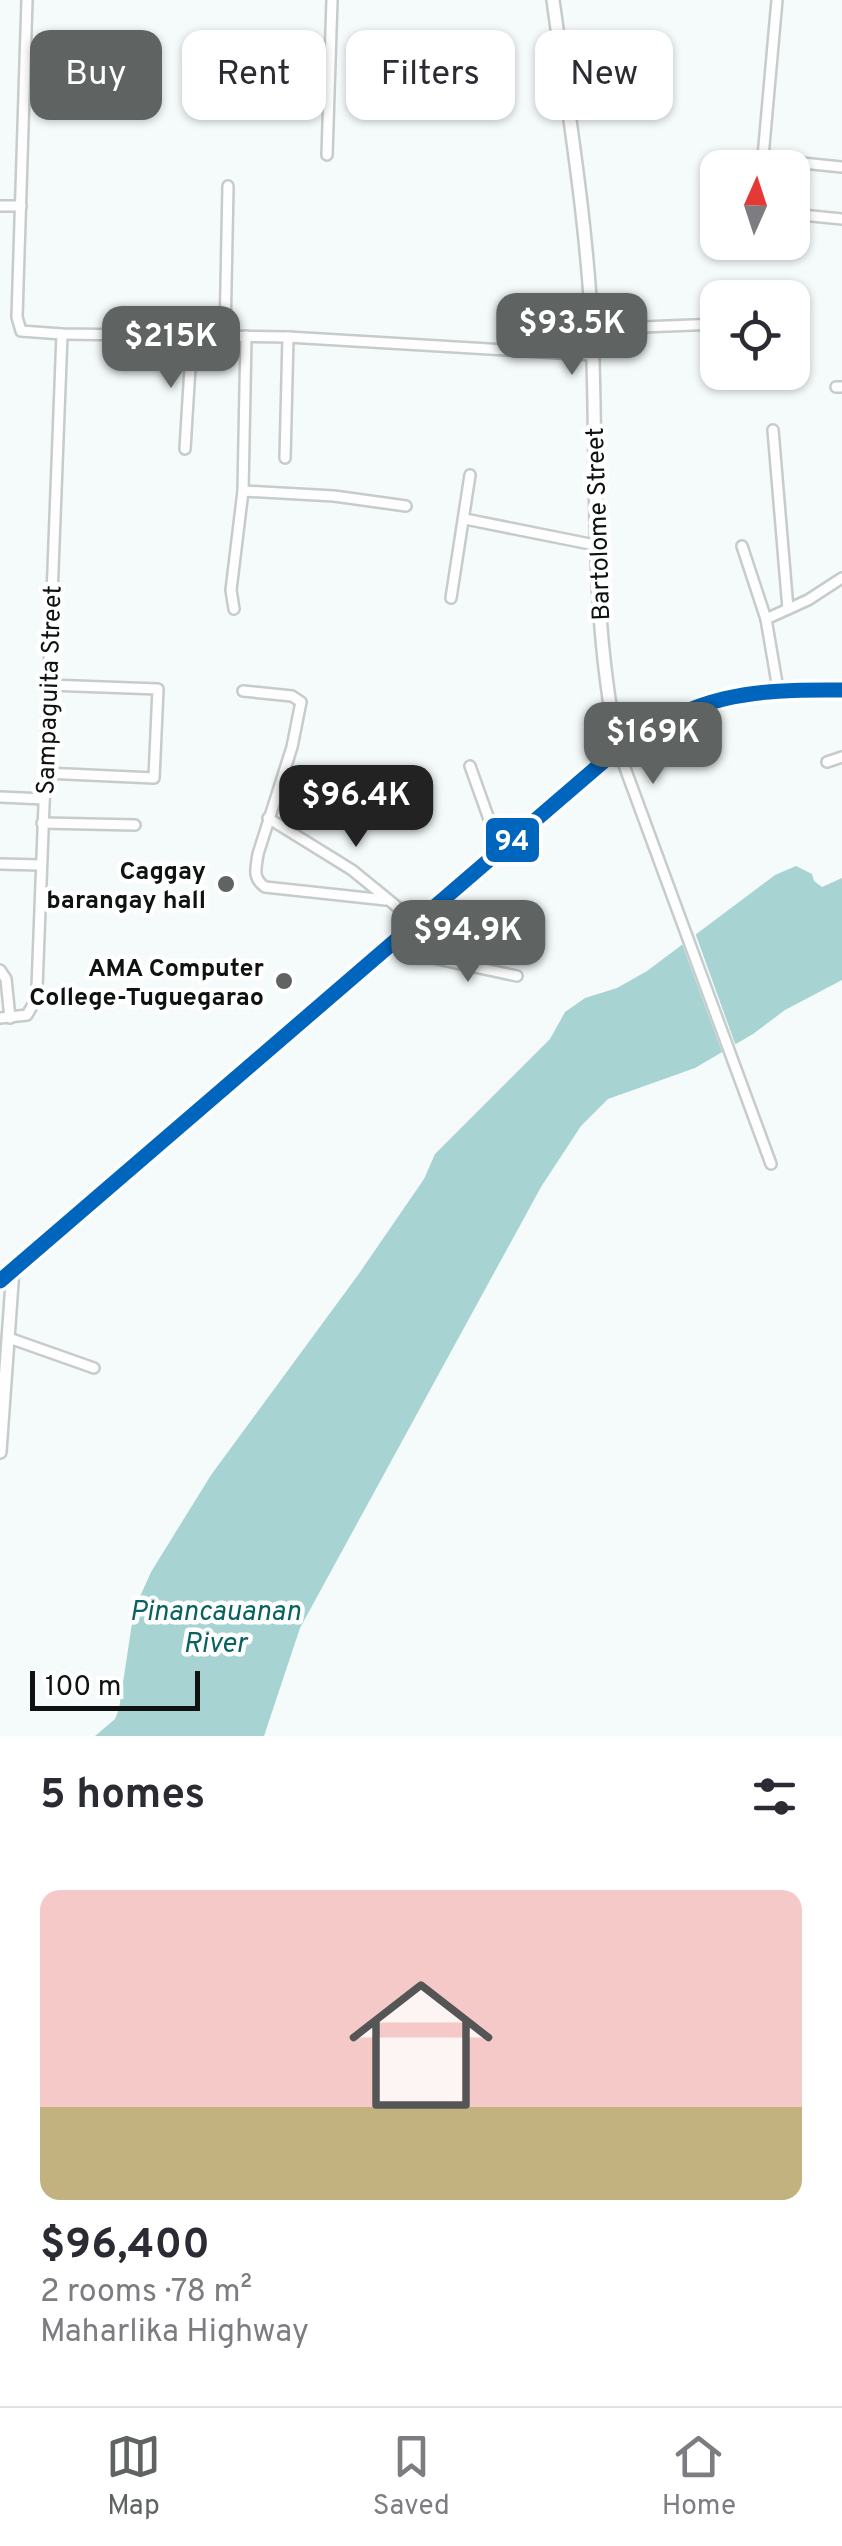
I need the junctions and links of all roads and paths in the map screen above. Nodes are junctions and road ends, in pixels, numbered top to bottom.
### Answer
1 (27, 0) edge
2 (332, 0) edge
3 (553, 0) edge
4 (777, 0) edge
5 (764, 150) edge
6 (327, 155) dead end
7 (810, 165) edge
8 (842, 167) edge
9 (228, 186) dead end
10 (0, 206) edge
11 (21, 206) junction
12 (810, 216) edge
13 (842, 220) edge
14 (700, 325) edge
15 (592, 329) junction
16 (62, 334) junction
17 (192, 335) junction
18 (225, 335) junction
19 (246, 336) junction
20 (288, 336) junction
21 (592, 355) junction
22 (772, 430) dead end
23 (185, 449) dead end
24 (285, 458) dead end
25 (470, 475) dead end
26 (243, 491) junction
27 (406, 506) dead end
28 (465, 518) junction
29 (595, 545) junction
30 (742, 546) dead end
31 (842, 578) edge
32 (451, 598) dead end
33 (234, 609) dead end
34 (788, 609) junction
35 (766, 619) junction
36 (48, 684) junction
37 (778, 689) junction
38 (842, 690) edge
39 (243, 691) dead end
40 (618, 749) junction
41 (842, 757) edge
42 (827, 762) dead end
43 (470, 766) dead end
44 (44, 773) junction
45 (0, 796) edge
46 (44, 799) junction
47 (268, 818) junction
48 (42, 823) junction
49 (135, 825) dead end
50 (500, 850) junction
51 (0, 864) edge
52 (40, 866) junction
53 (386, 900) junction
54 (416, 923) junction
55 (428, 957) tunnel mouth
56 (0, 970) edge
57 (517, 976) dead end
58 (5, 1018) edge
59 (770, 1164) dead end
60 (6, 1275) edge
61 (9, 1338) junction
62 (94, 1368) dead end
63 (0, 1452) edge

1 - 11 street
2 - 6 street
3 - 15 street, Bartolome Street
4 - 5 street
7 - 8 street
9 - 18 street
10 - 11 street
11 - 16 street
12 - 13 street
14 - 15 street
15 - 21 street, Bartolome Street
16 - 17 street
16 - 36 street, Sampaguita Street
17 - 18 street
17 - 23 street
18 - 19 street
19 - 20 street
19 - 26 street
20 - 21 street
20 - 24 street
21 - 29 street, Bartolome Street
22 - 34 street
25 - 28 street
26 - 27 street
26 - 33 street
28 - 29 street
28 - 32 street
29 - 40 street, Bartolome Street
30 - 35 street
31 - 34 street
34 - 35 street
35 - 37 street
36 - 44 street, Sampaguita Street
36 - 44 street
37 - 38 main road
37 - 40 main road
39 - 47 street
40 - 50 main road
40 - 59 street
41 - 42 street
43 - 50 street
44 - 46 street, Sampaguita Street
45 - 46 street
46 - 48 street, Sampaguita Street
47 - 53 street
47 - 53 street
48 - 49 street
48 - 52 street, Sampaguita Street
50 - 54 main road
51 - 52 street
52 - 58 street, Sampaguita Street
53 - 54 street
54 - 60 main road
55 - 57 street
56 - 58 street
60 - 61 street
61 - 62 street
61 - 63 street

